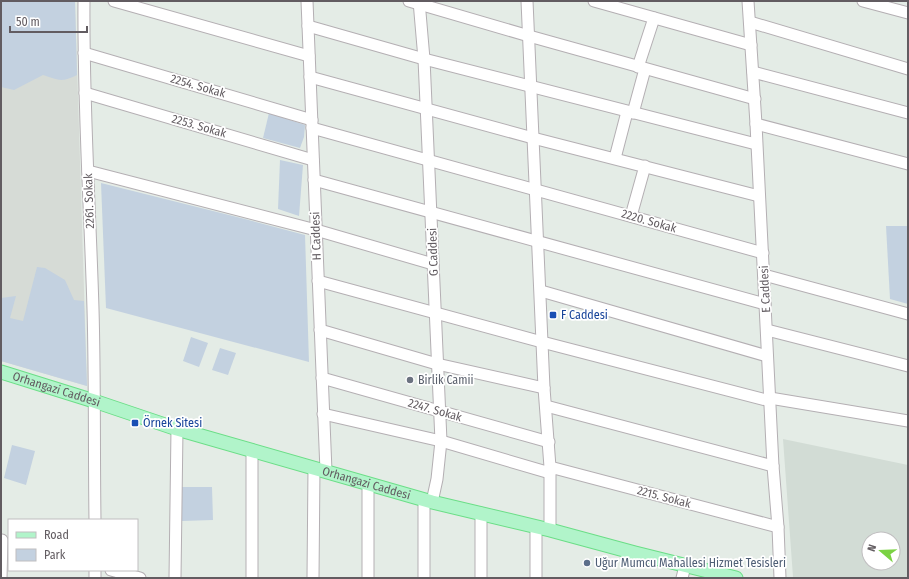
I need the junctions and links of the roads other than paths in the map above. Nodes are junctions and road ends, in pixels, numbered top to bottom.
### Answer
1 (84, 1) edge
2 (114, 1) edge
3 (306, 1) edge
4 (527, 1) edge
5 (594, 1) edge
6 (748, 1) edge
7 (863, 1) edge
8 (416, 2) edge
9 (613, 4) edge
10 (908, 13) edge
11 (654, 18) junction
12 (750, 22) junction
13 (308, 26) junction
14 (529, 36) junction
15 (751, 45) junction
16 (84, 53) junction
17 (309, 56) junction
18 (424, 59) junction
19 (642, 68) junction
20 (908, 69) edge
21 (753, 72) junction
22 (310, 77) junction
23 (531, 86) junction
24 (85, 92) junction
25 (755, 99) junction
26 (426, 108) junction
27 (630, 112) junction
28 (908, 113) edge
29 (312, 124) junction
30 (756, 124) junction
31 (533, 138) junction
32 (756, 144) junction
33 (615, 158) junction
34 (313, 160) junction
35 (428, 160) junction
36 (908, 164) edge
37 (645, 166) junction
38 (88, 171) junction
39 (314, 180) junction
40 (536, 190) junction
41 (760, 196) junction
42 (431, 212) junction
43 (631, 216) junction
44 (316, 230) junction
45 (538, 242) junction
46 (763, 253) junction
47 (433, 264) junction
48 (764, 275) junction
49 (318, 281) junction
50 (541, 292) junction
51 (765, 304) junction
52 (435, 314) junction
53 (908, 314) edge
54 (320, 330) junction
55 (767, 330) junction
56 (542, 342) junction
57 (767, 356) junction
58 (437, 364) junction
59 (908, 366) edge
60 (1, 372) edge
61 (322, 378) junction
62 (544, 388) junction
63 (770, 400) junction
64 (94, 401) junction
65 (546, 406) junction
66 (439, 411) junction
67 (323, 414) junction
68 (908, 421) edge
69 (177, 429) junction
70 (440, 442) junction
71 (549, 442) junction
72 (252, 450) junction
73 (773, 466) junction
74 (320, 470) junction
75 (550, 470) junction
76 (368, 483) junction
77 (428, 501) junction
78 (481, 514) junction
79 (95, 519) edge
80 (536, 527) junction
81 (778, 527) junction
82 (550, 530) junction
83 (4, 540) edge
84 (114, 571) edge
85 (683, 572) edge
86 (1, 578) edge
87 (140, 578) edge
88 (175, 578) edge
89 (252, 578) edge
90 (313, 578) edge
91 (368, 578) edge
92 (424, 578) edge
93 (481, 578) edge
94 (536, 578) edge
95 (736, 578) edge
96 (780, 578) edge

1 - 16 street, 2261. Sokak
2 - 17 street
3 - 13 street, H Caddesi
4 - 14 street
5 - 9 street
6 - 12 street, E Caddesi
7 - 10 street
8 - 14 street
8 - 18 street, G Caddesi
9 - 11 street
11 - 15 street
11 - 19 street
12 - 15 street, E Caddesi
12 - 20 street
13 - 17 street, H Caddesi
13 - 18 street
14 - 19 street
14 - 23 street
15 - 21 street, E Caddesi
16 - 24 street, 2261. Sokak
16 - 29 street, 2254. Sokak
17 - 22 street, H Caddesi
18 - 23 street
18 - 26 street, G Caddesi
19 - 25 street
19 - 27 street
21 - 25 street, E Caddesi
21 - 28 street
22 - 26 street
22 - 29 street, H Caddesi
23 - 27 street
23 - 31 street
24 - 34 street, 2253. Sokak
24 - 38 street, 2261. Sokak
25 - 30 street, E Caddesi
26 - 31 street
26 - 35 street, G Caddesi
27 - 32 street
27 - 33 street
29 - 34 street, H Caddesi
29 - 35 street, 2254. Sokak
30 - 32 street, E Caddesi
30 - 36 street
31 - 33 street
31 - 40 street
32 - 41 street, E Caddesi
33 - 37 street
34 - 39 street, H Caddesi
35 - 40 street, 2220. Sokak
35 - 42 street, G Caddesi
37 - 41 street
37 - 43 street
38 - 44 street
38 - 64 street, 2261. Sokak
39 - 42 street
39 - 44 street, H Caddesi
40 - 43 street, 2220. Sokak
40 - 45 street
41 - 46 street, E Caddesi
42 - 45 street
42 - 47 street, G Caddesi
43 - 46 street, 2220. Sokak
44 - 47 street
44 - 49 street, H Caddesi
45 - 50 street
45 - 51 street
46 - 48 street, E Caddesi
47 - 52 street, G Caddesi
48 - 51 street, E Caddesi
48 - 53 street
49 - 52 street
49 - 54 street, H Caddesi
50 - 56 street
50 - 57 street
51 - 55 street, E Caddesi
52 - 56 street
52 - 58 street, G Caddesi
54 - 58 street
54 - 61 street, H Caddesi
55 - 57 street, E Caddesi
55 - 59 street
56 - 62 street
56 - 63 street
57 - 63 street, E Caddesi
58 - 62 street
58 - 66 street, G Caddesi
60 - 64 main road, Orhangazi Caddesi
61 - 66 street, 2247. Sokak
61 - 67 street, H Caddesi
62 - 65 street
63 - 68 street
63 - 73 street, E Caddesi
64 - 69 main road, Orhangazi Caddesi
64 - 79 street, 2261. Sokak
65 - 71 street
65 - 73 street
66 - 70 street, G Caddesi
66 - 71 street, 2247. Sokak
67 - 70 street, 2215. Sokak
67 - 74 street, H Caddesi
69 - 72 main road, Orhangazi Caddesi
69 - 88 street
70 - 75 street, 2215. Sokak
70 - 77 street, G Caddesi
71 - 75 street
72 - 74 main road, Orhangazi Caddesi
72 - 89 street
73 - 81 street, E Caddesi
74 - 76 main road, Orhangazi Caddesi
74 - 90 street, H Caddesi
75 - 81 street, 2215. Sokak
75 - 82 street
76 - 77 main road, Orhangazi Caddesi
76 - 91 street
77 - 78 main road, Orhangazi Caddesi
77 - 92 street, G Caddesi
78 - 80 main road, Orhangazi Caddesi
78 - 93 street
80 - 82 main road, Orhangazi Caddesi
80 - 94 street
81 - 96 street, E Caddesi
82 - 85 main road, Orhangazi Caddesi
83 - 86 street
84 - 87 street
85 - 95 main road, Orhangazi Caddesi

